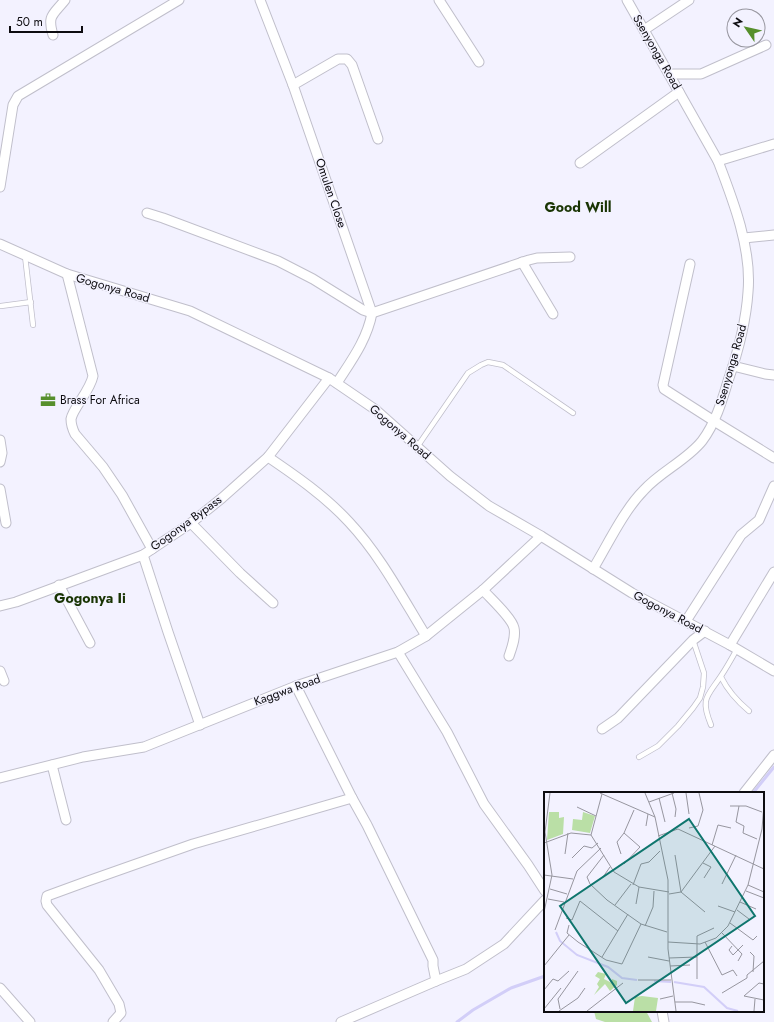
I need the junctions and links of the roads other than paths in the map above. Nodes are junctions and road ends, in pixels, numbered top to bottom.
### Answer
1 (65, 0) edge
2 (179, 0) edge
3 (260, 0) edge
4 (439, 0) edge
5 (627, 0) edge
6 (689, 0) edge
7 (644, 30) junction
8 (53, 35) dead end
9 (759, 48) edge
10 (479, 62) dead end
11 (670, 74) junction
12 (293, 85) junction
13 (679, 92) junction
14 (378, 139) dead end
15 (774, 144) edge
16 (718, 161) junction
17 (580, 163) dead end
18 (0, 187) edge
19 (147, 214) dead end
20 (774, 235) edge
21 (744, 238) junction
22 (0, 244) edge
23 (25, 256) junction
24 (570, 257) dead end
25 (522, 262) junction
26 (690, 264) dead end
27 (67, 274) junction
28 (31, 302) junction
29 (1, 306) dead end
30 (372, 313) junction
31 (553, 314) dead end
32 (33, 325) dead end
33 (733, 366) junction
34 (774, 374) edge
35 (333, 380) junction
36 (573, 413) dead end
37 (714, 421) junction
38 (0, 440) edge
39 (417, 447) junction
40 (268, 457) junction
41 (774, 458) edge
42 (0, 462) edge
43 (774, 486) edge
44 (0, 489) edge
45 (6, 522) dead end
46 (191, 523) junction
47 (540, 536) junction
48 (152, 549) junction
49 (143, 555) junction
50 (593, 568) junction
51 (774, 572) edge
52 (59, 585) junction
53 (483, 590) junction
54 (273, 603) dead end
55 (0, 606) edge
56 (686, 621) junction
57 (705, 631) junction
58 (426, 636) junction
59 (693, 640) junction
60 (90, 643) dead end
61 (734, 647) junction
62 (398, 652) junction
63 (509, 656) dead end
64 (0, 671) edge
65 (774, 671) edge
66 (721, 676) junction
67 (4, 681) dead end
68 (296, 686) junction
69 (749, 711) dead end
70 (200, 724) junction
71 (711, 725) dead end
72 (602, 729) dead end
73 (774, 755) edge
74 (639, 757) dead end
75 (52, 765) junction
76 (0, 778) edge
77 (745, 792) edge
78 (352, 798) junction
79 (66, 820) dead end
80 (544, 890) edge
81 (544, 901) edge
82 (436, 981) junction
83 (0, 988) edge
84 (662, 1012) edge
85 (30, 1022) edge
86 (113, 1022) edge
87 (341, 1022) edge
88 (664, 1022) edge

1 - 8 street
2 - 18 street
3 - 12 street, Omulen Close
4 - 10 street
5 - 7 street, Ssenyonga Road
6 - 7 street
7 - 11 street, Ssenyonga Road
9 - 11 street
11 - 13 street, Ssenyonga Road
12 - 14 street
12 - 30 street, Omulen Close
13 - 16 street, Ssenyonga Road
13 - 17 street
15 - 16 street
16 - 21 street, Ssenyonga Road
19 - 30 street
20 - 21 street
21 - 33 street, Ssenyonga Road
22 - 23 street, Gogonya Road
23 - 27 street, Gogonya Road
23 - 28 lane
24 - 25 street
25 - 30 street
25 - 31 street
26 - 37 street
27 - 35 street, Gogonya Road
27 - 48 street
28 - 29 lane
28 - 32 lane
30 - 35 street
33 - 34 street
33 - 37 street, Ssenyonga Road
35 - 39 street, Gogonya Road
35 - 40 street, Gogonya Bypass
36 - 39 lane
37 - 41 street
37 - 50 street, Ssenyonga Road
38 - 42 street
39 - 47 street, Gogonya Road
40 - 46 street, Gogonya Bypass
40 - 58 street
43 - 56 street
44 - 45 street
46 - 48 street, Gogonya Bypass
46 - 54 street
47 - 50 street, Gogonya Road
47 - 53 street, Kaggwa Road
48 - 49 street, Gogonya Bypass
49 - 52 street, Gogonya Bypass
49 - 70 street
50 - 56 street, Gogonya Road
51 - 61 street
52 - 55 street, Gogonya Bypass
52 - 60 street
53 - 58 street, Kaggwa Road
53 - 63 street
56 - 57 street, Gogonya Road
57 - 59 street
57 - 61 street, Gogonya Road
58 - 62 street, Kaggwa Road
59 - 72 street
59 - 74 lane
61 - 65 street, Gogonya Road
61 - 66 lane
62 - 68 street, Kaggwa Road
62 - 80 street
64 - 67 street
66 - 69 lane
66 - 71 lane
68 - 70 street, Kaggwa Road
68 - 78 street
70 - 75 street, Kaggwa Road
73 - 77 street
75 - 76 street, Kaggwa Road
75 - 79 street
78 - 82 street
78 - 86 street
81 - 82 street
82 - 87 street
83 - 85 street
84 - 88 street

